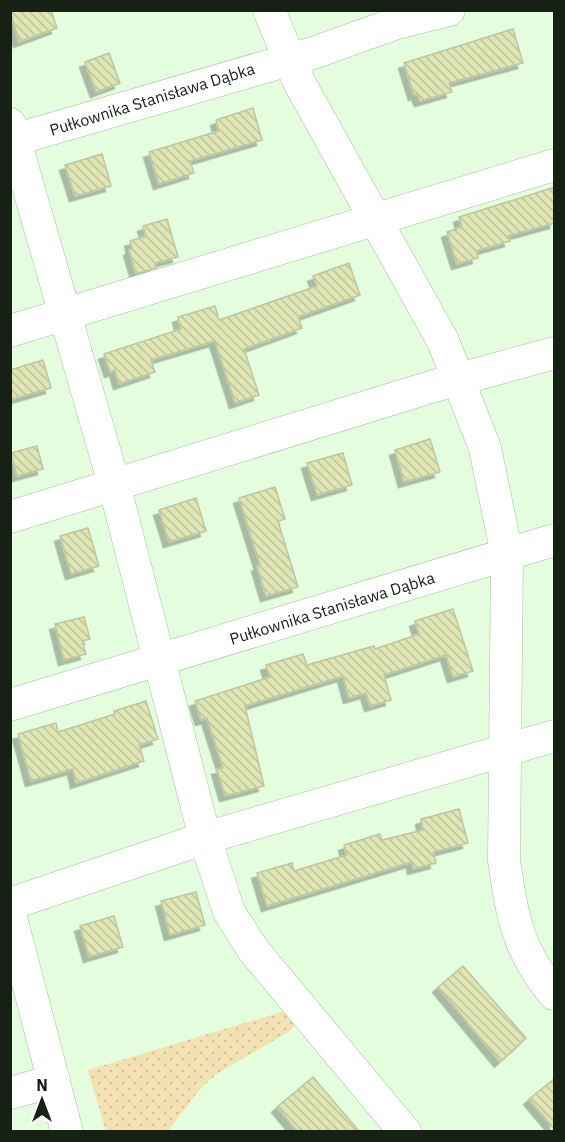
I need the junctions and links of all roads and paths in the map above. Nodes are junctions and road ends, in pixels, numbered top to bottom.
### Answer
1 (269, 10) edge
2 (449, 10) edge
3 (289, 59) junction
4 (12, 135) edge
5 (555, 165) edge
6 (374, 220) junction
7 (65, 314) junction
8 (10, 331) edge
9 (555, 353) edge
10 (459, 380) junction
11 (114, 484) junction
12 (10, 517) edge
13 (555, 540) edge
14 (507, 555) junction
15 (158, 661) junction
16 (10, 705) edge
17 (555, 736) edge
18 (505, 752) junction
19 (205, 838) junction
20 (10, 904) edge
21 (10, 914) edge
22 (555, 994) edge
23 (54, 1081) junction
24 (10, 1093) edge
25 (67, 1131) edge
26 (405, 1131) edge

1 - 3 street
2 - 3 street, Pułkownika Stanisława Dąbka
3 - 4 street, Pułkownika Stanisława Dąbka
3 - 6 street
4 - 7 street, Pułkownika Stanisława Dąbka
5 - 6 street
6 - 7 street
6 - 10 street
7 - 8 street
7 - 11 street, Pułkownika Stanisława Dąbka
9 - 10 street
10 - 11 street
10 - 14 street
11 - 12 street
11 - 15 street, Pułkownika Stanisława Dąbka
13 - 14 street, Pułkownika Stanisława Dąbka
14 - 15 street, Pułkownika Stanisława Dąbka
14 - 18 street
15 - 16 street
15 - 19 street, Pułkownika Stanisława Dąbka
17 - 18 street
18 - 19 street
18 - 22 street
19 - 20 street
19 - 26 street, Pułkownika Stanisława Dąbka
21 - 23 street
23 - 24 street
23 - 25 street

